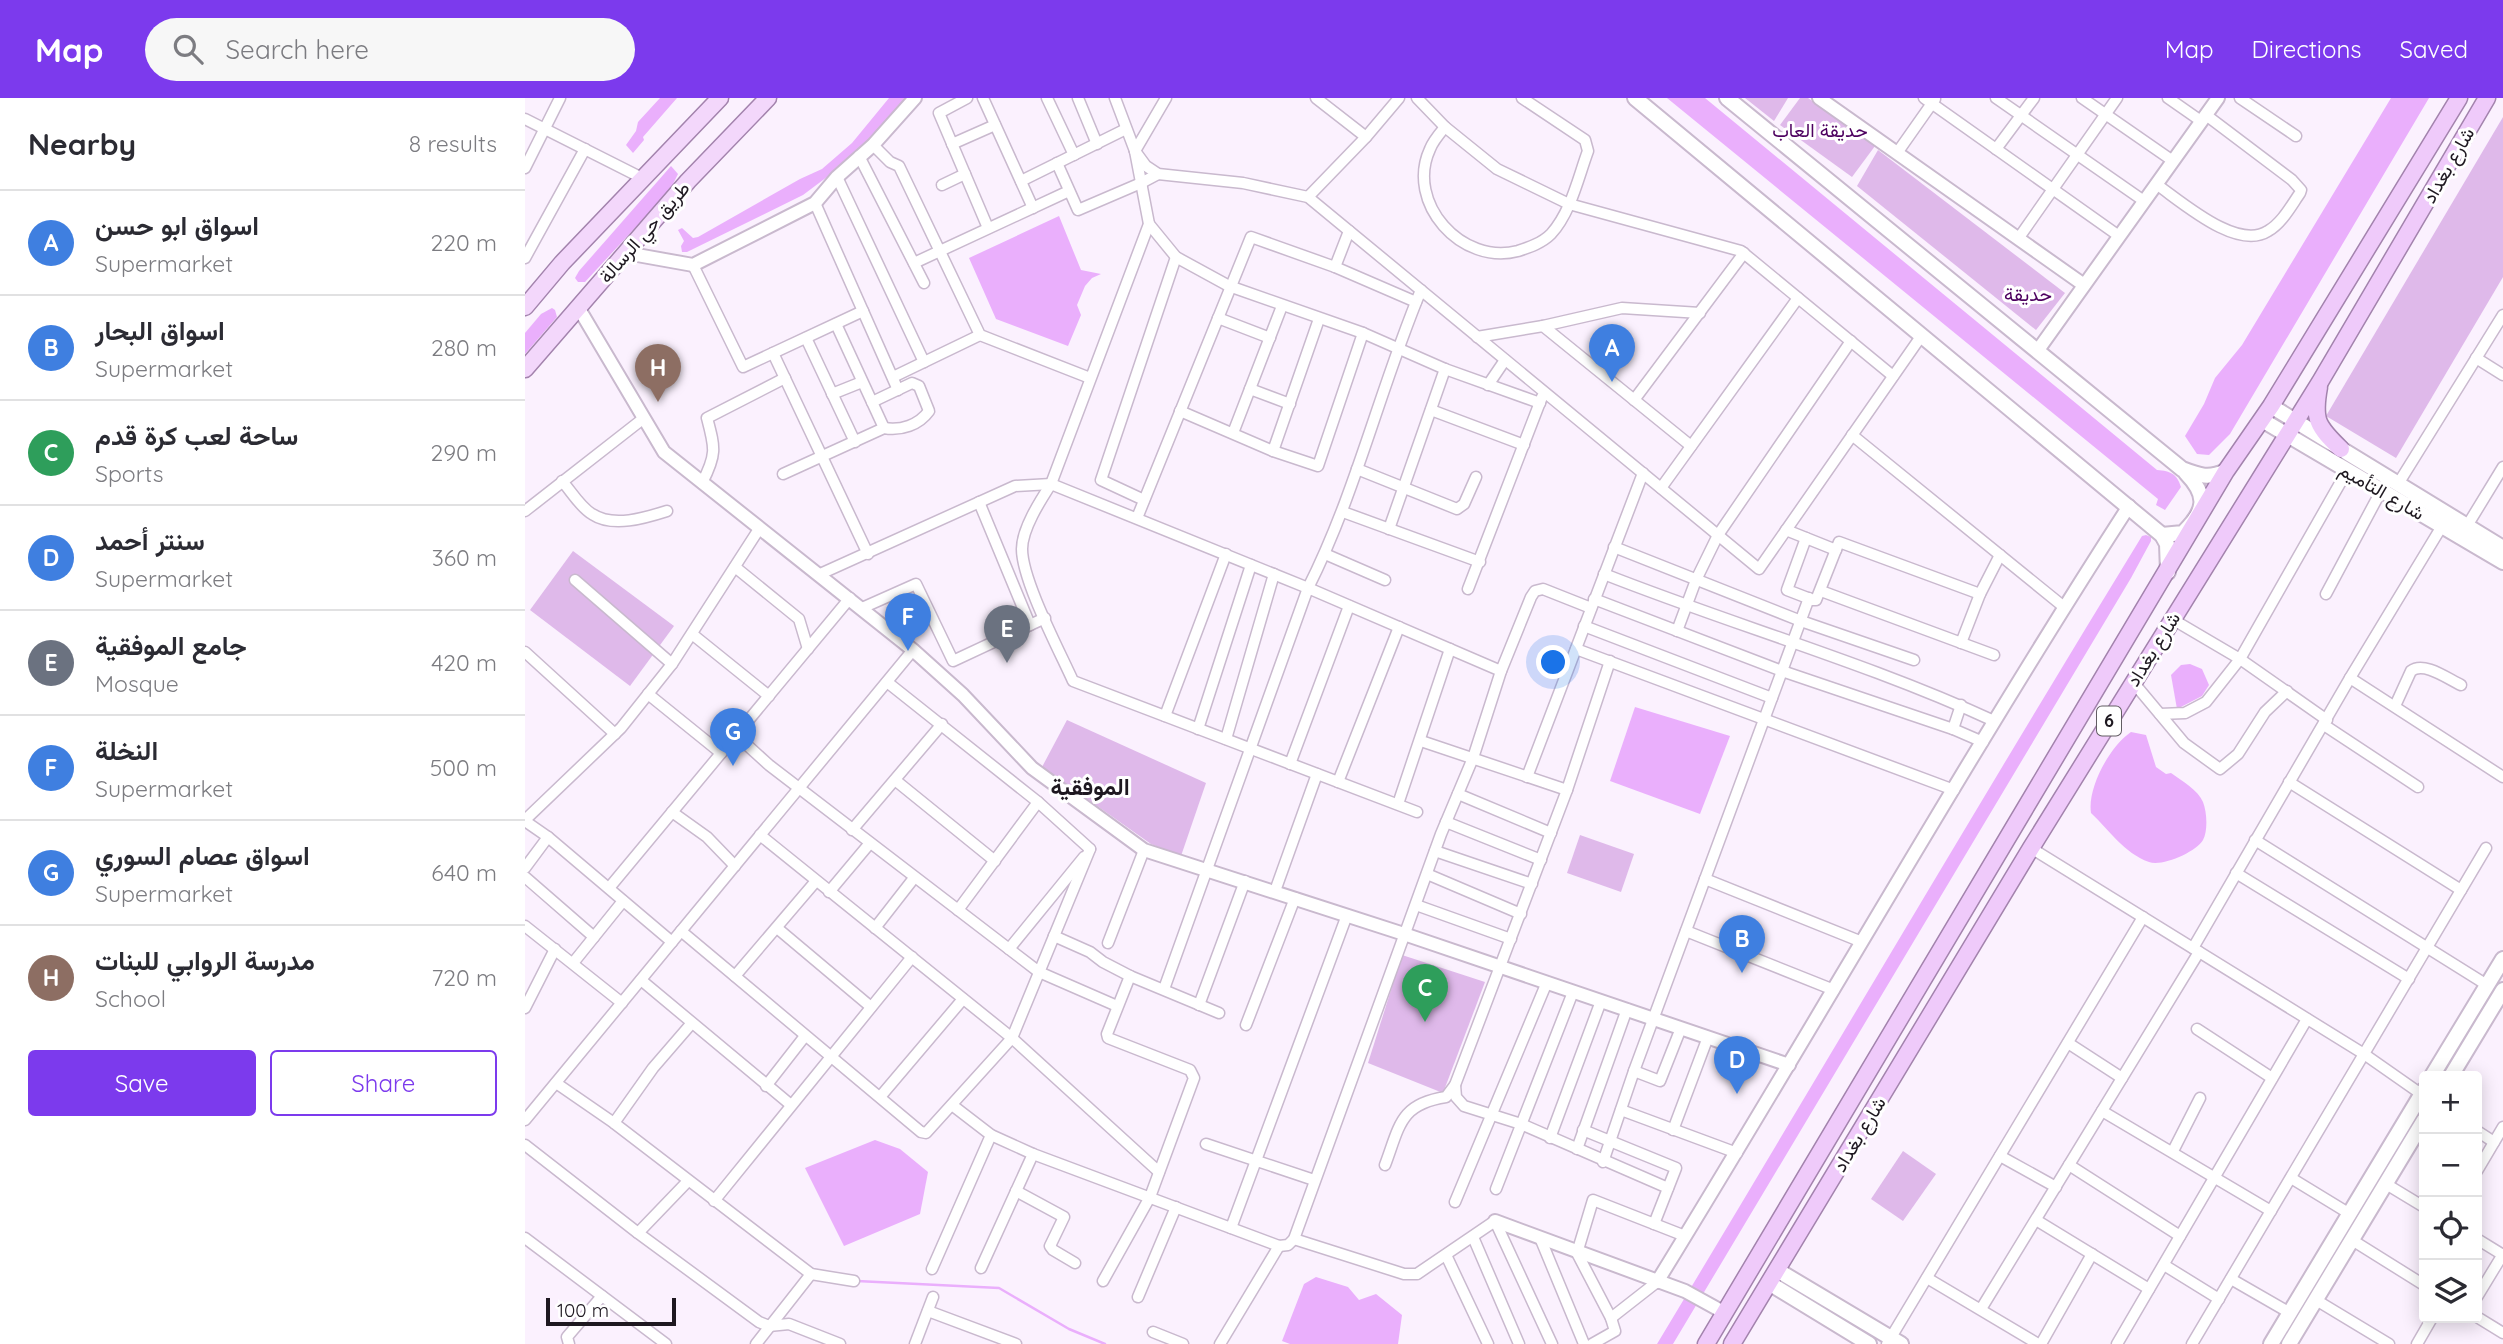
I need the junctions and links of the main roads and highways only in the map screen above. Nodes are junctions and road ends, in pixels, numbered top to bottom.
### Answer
1 (720, 98) edge
2 (1635, 98) edge
3 (1727, 98) edge
4 (2459, 98) edge
5 (2487, 98) edge
6 (761, 101) edge
7 (526, 304) edge
8 (525, 369) edge
9 (2320, 382) junction
10 (2267, 413) junction
11 (2295, 420) junction
12 (2285, 435) junction
13 (2340, 449) junction
14 (2182, 469) junction
15 (2226, 471) junction
16 (2162, 536) junction
17 (2503, 548) edge
18 (2503, 562) edge
19 (2168, 573) junction
20 (2503, 959) edge
21 (2502, 993) edge
22 (2435, 1071) edge
23 (2454, 1071) edge
24 (2419, 1100) edge
25 (2419, 1129) edge
26 (1773, 1276) junction
27 (1893, 1342) edge
28 (1706, 1344) edge
29 (1732, 1344) edge
30 (1869, 1344) edge
31 (2271, 1344) edge
32 (2289, 1344) edge

1 - 7 main road, طريق حي الرسالة
2 - 16 main road
3 - 14 main road
4 - 10 highway, شارع بغداد / 6
5 - 9 highway, شارع بغداد / 6
6 - 8 main road, طريق حي الرسالة
9 - 11 highway, شارع بغداد / 6
9 - 13 highway
10 - 11 main road, شارع التأميم
10 - 12 main road, شارع التأميم
10 - 15 highway, شارع بغداد / 6
11 - 12 highway, شارع بغداد / 6
11 - 13 main road, شارع التأميم
12 - 18 main road, شارع التأميم
12 - 26 highway, شارع بغداد / 6
13 - 17 main road, شارع التأميم
14 - 15 main road
14 - 16 main road
15 - 19 highway, شارع بغداد / 6
16 - 19 main road
19 - 28 highway, شارع بغداد / 6
20 - 22 main road
21 - 23 main road
24 - 31 main road
25 - 32 main road
26 - 27 main road
26 - 29 highway, شارع بغداد / 6
26 - 30 main road

